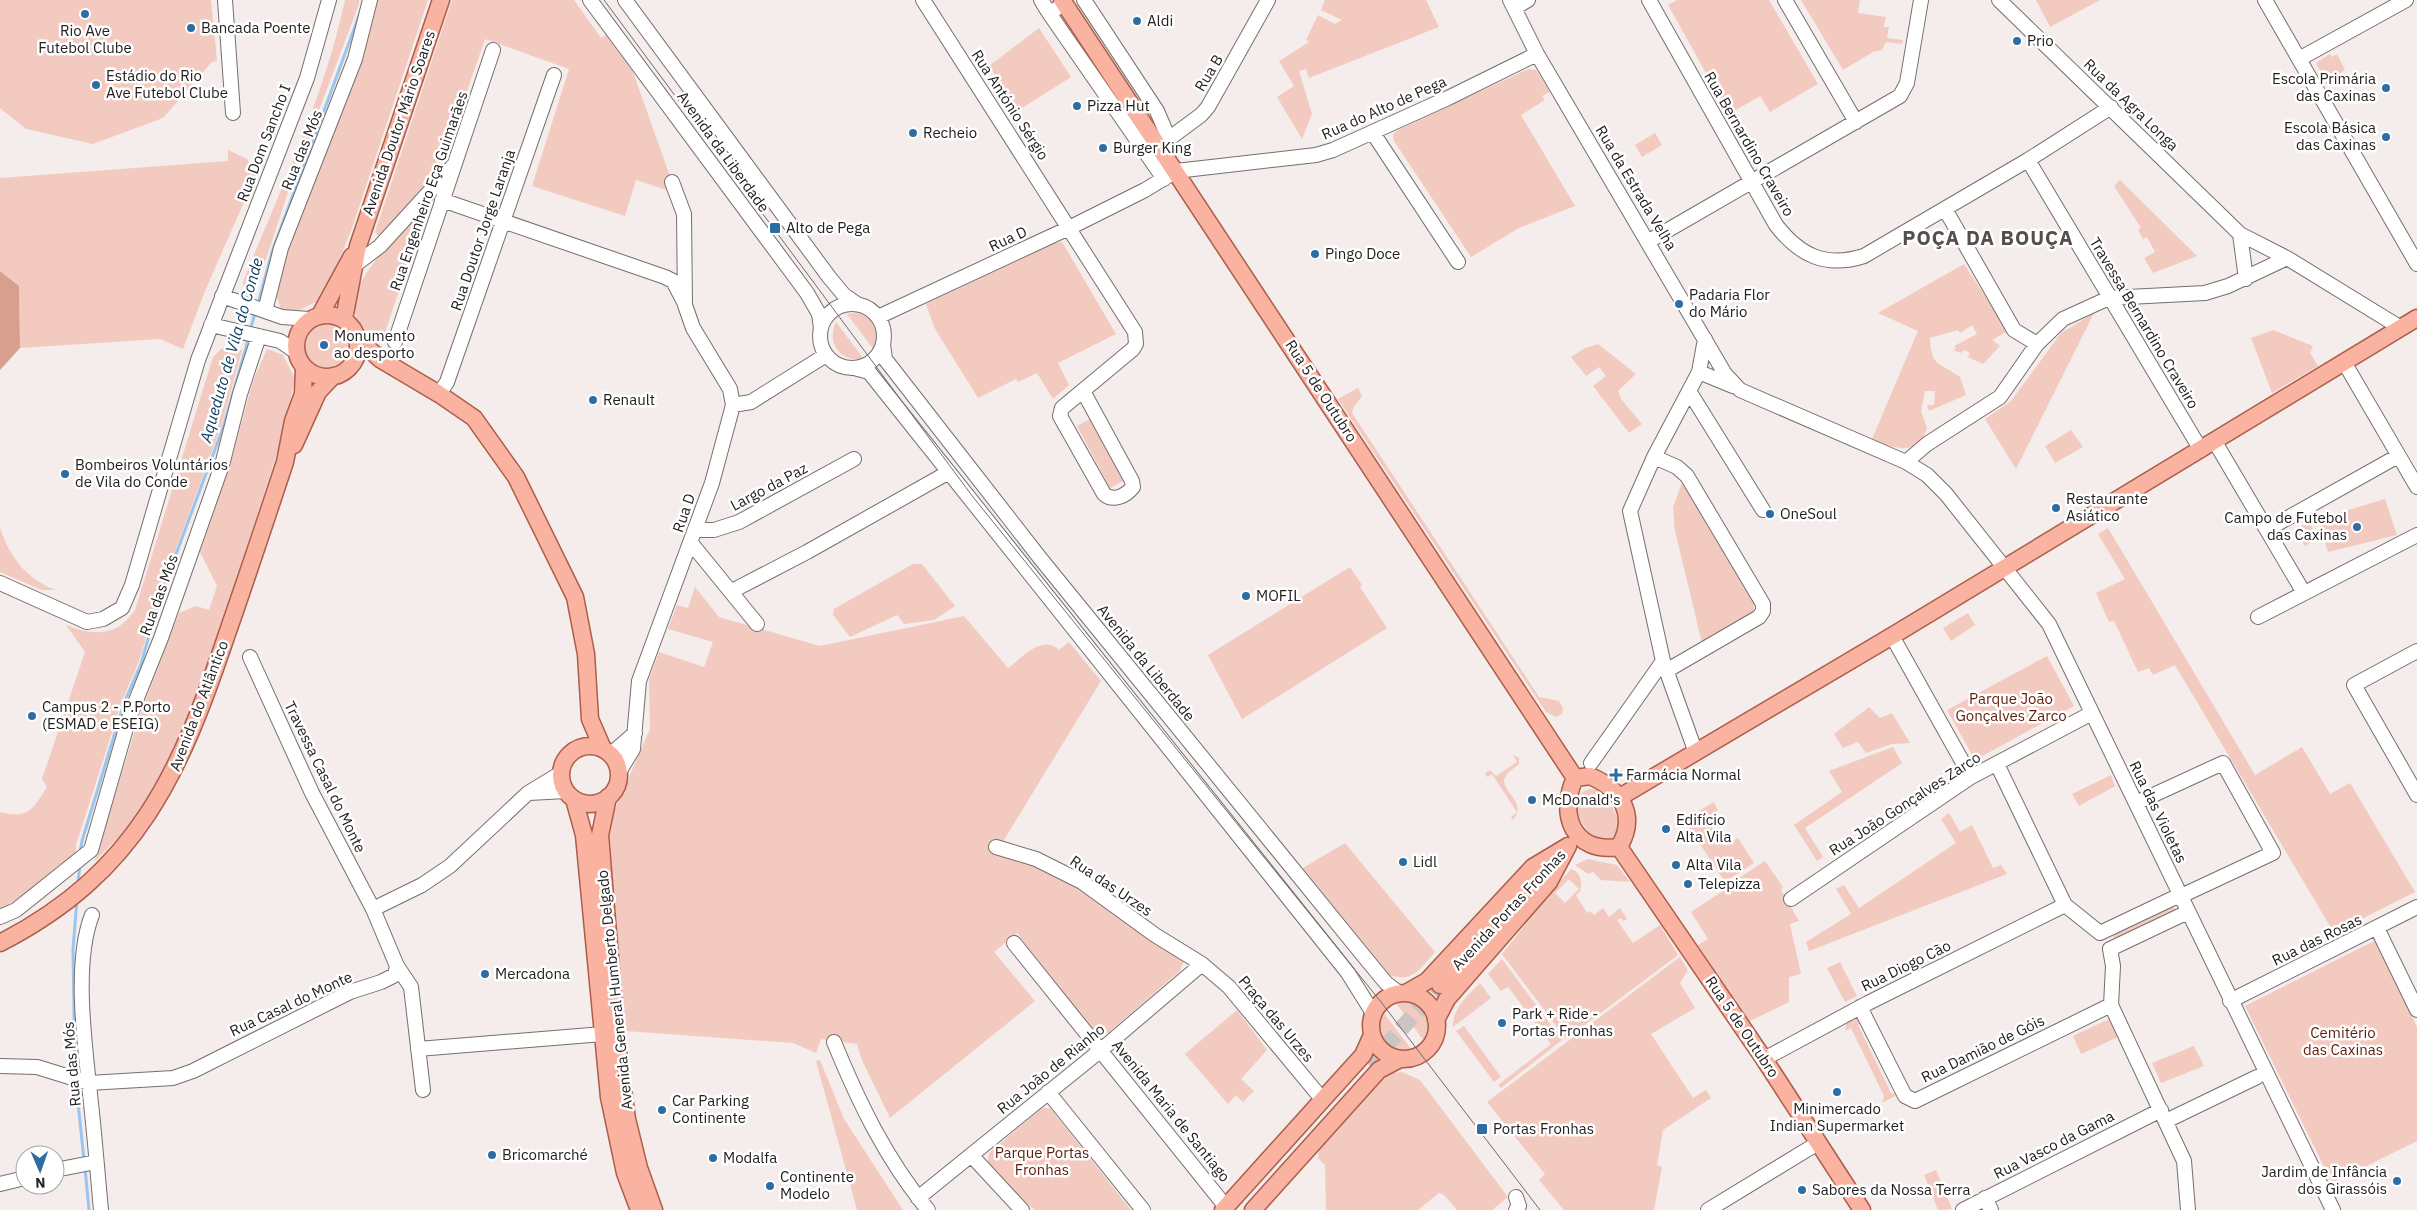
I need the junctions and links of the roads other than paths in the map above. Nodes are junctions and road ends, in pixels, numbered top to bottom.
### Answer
1 (225, 0) edge
2 (330, 0) edge
3 (370, 0) edge
4 (441, 0) edge
5 (590, 0) edge
6 (625, 0) edge
7 (923, 0) edge
8 (1040, 0) edge
9 (1084, 0) edge
10 (1268, 0) edge
11 (1528, 0) edge
12 (1649, 0) edge
13 (1786, 0) edge
14 (1920, 0) edge
15 (1999, 0) edge
16 (2265, 0) edge
17 (2406, 0) edge
18 (1064, 2) edge
19 (1512, 4) edge
20 (2382, 6) edge
21 (1049, 13) junction
22 (493, 50) dead end
23 (1537, 54) junction
24 (2299, 59) junction
25 (554, 75) dead end
26 (2111, 107) junction
27 (234, 113) dead end
28 (1856, 122) junction
29 (1373, 133) junction
30 (1164, 142) junction
31 (2028, 160) junction
32 (455, 164) junction
33 (1170, 175) junction
34 (672, 182) dead end
35 (1752, 182) junction
36 (442, 200) junction
37 (1945, 209) junction
38 (503, 222) junction
39 (1069, 228) junction
40 (2240, 234) junction
41 (1649, 241) junction
42 (358, 246) junction
43 (2286, 258) junction
44 (1458, 262) dead end
45 (2417, 264) edge
46 (355, 265) junction
47 (2246, 279) junction
48 (222, 296) junction
49 (2109, 298) junction
50 (857, 304) junction
51 (685, 305) junction
52 (265, 311) junction
53 (315, 317) junction
54 (878, 317) junction
55 (2417, 318) edge
56 (344, 319) junction
57 (211, 325) junction
58 (821, 328) junction
59 (2401, 328) junction
60 (259, 336) junction
61 (358, 339) junction
62 (1704, 339) junction
63 (395, 342) dead end
64 (883, 344) junction
65 (2037, 344) junction
66 (296, 352) junction
67 (826, 355) junction
68 (380, 359) junction
69 (2344, 362) junction
70 (353, 363) junction
71 (304, 368) junction
72 (854, 368) junction
73 (1699, 372) junction
74 (333, 376) junction
75 (1740, 390) junction
76 (1083, 391) junction
77 (1689, 391) junction
78 (439, 394) junction
79 (733, 405) junction
80 (2208, 446) junction
81 (2398, 456) junction
82 (1654, 457) junction
83 (854, 459) dead end
84 (285, 462) junction
85 (1906, 462) junction
86 (949, 472) junction
87 (2417, 487) edge
88 (1763, 510) dead end
89 (2268, 529) junction
90 (2417, 535) edge
91 (693, 536) junction
92 (2006, 568) junction
93 (0, 583) edge
94 (732, 592) junction
95 (2304, 592) junction
96 (2258, 617) dead end
97 (756, 624) dead end
98 (1892, 636) junction
99 (2417, 651) edge
100 (250, 657) dead end
101 (1665, 666) junction
102 (2092, 713) junction
103 (590, 719) junction
104 (635, 733) junction
105 (575, 750) junction
106 (607, 752) junction
107 (1696, 753) junction
108 (1592, 763) dead end
109 (1997, 764) junction
110 (619, 772) junction
111 (561, 773) junction
112 (1971, 777) junction
113 (1575, 778) junction
114 (528, 793) junction
115 (570, 795) junction
116 (2417, 795) edge
117 (1620, 797) junction
118 (608, 798) junction
119 (2136, 803) junction
120 (1572, 840) junction
121 (996, 847) dead end
122 (1618, 847) junction
123 (2181, 895) junction
124 (1791, 899) dead end
125 (2065, 905) junction
126 (2417, 907) edge
127 (373, 909) junction
128 (2188, 912) junction
129 (92, 916) dead end
130 (0, 917) edge
131 (2377, 928) junction
132 (2100, 933) junction
133 (0, 943) edge
134 (1014, 943) dead end
135 (2110, 949) junction
136 (1202, 964) junction
137 (397, 966) junction
138 (1440, 985) tunnel mouth
139 (1403, 993) junction
140 (2230, 1000) junction
141 (2110, 1005) junction
142 (1860, 1007) junction
143 (2417, 1010) edge
144 (1373, 1013) junction
145 (1436, 1020) junction
146 (603, 1034) junction
147 (1372, 1035) junction
148 (834, 1042) dead end
149 (418, 1049) junction
150 (1101, 1050) junction
151 (1400, 1059) junction
152 (1764, 1059) junction
153 (1369, 1065) tunnel mouth
154 (0, 1066) edge
155 (2257, 1077) dead end
156 (89, 1083) junction
157 (423, 1090) dead end
158 (1048, 1092) junction
159 (1322, 1099) junction
160 (2164, 1115) junction
161 (1818, 1143) junction
162 (971, 1155) junction
163 (96, 1162) junction
164 (65, 1168) edge
165 (15, 1180) edge
166 (0, 1184) edge
167 (918, 1198) junction
168 (1988, 1204) edge
169 (2328, 1208) edge
170 (1229, 1209) edge
171 (101, 1210) edge
172 (639, 1210) edge
173 (654, 1210) edge
174 (928, 1210) edge
175 (1022, 1210) edge
176 (1143, 1210) edge
177 (1253, 1210) edge
178 (1708, 1210) edge
179 (1862, 1210) edge
180 (1963, 1210) edge
181 (2188, 1210) edge

1 - 27 street
2 - 48 street, Rua Dom Sancho I
3 - 52 street, Rua das Mós
4 - 42 main road, Avenida Doutor Mário Soares
5 - 58 street, Avenida da Liberdade
6 - 50 street, Avenida da Liberdade
7 - 39 street, Rua António Sérgio
8 - 21 street, Rua 5 de Outubro
9 - 30 street, Rua 5 de Outubro
10 - 30 street, Rua B
11 - 19 street
12 - 35 street, Rua Bernardino Craveiro
13 - 28 street
14 - 28 street
15 - 26 street, Rua da Agra Longa
16 - 24 street
17 - 20 street
18 - 21 street, Rua 5 de Outubro
18 - 30 main road, Rua 5 de Outubro
19 - 23 street, Rua da Estrada Velha
20 - 24 street
21 - 33 street, Rua 5 de Outubro
22 - 32 street, Rua Engenheiro Eça Guimarães
23 - 29 street, Rua do Alto de Pega
23 - 41 street, Rua da Estrada Velha
24 - 45 street
25 - 38 street, Rua Doutor Jorge Laranja
26 - 31 street, Rua Bernardino Craveiro
26 - 40 street, Rua da Agra Longa
28 - 35 street
29 - 33 street, Rua do Alto de Pega
29 - 44 street
30 - 33 main road, Rua 5 de Outubro
31 - 37 street, Rua Bernardino Craveiro
31 - 49 street, Travessa Bernardino Craveiro
32 - 36 street, Rua Engenheiro Eça Guimarães
32 - 46 street
33 - 39 street, Rua D
33 - 113 main road, Rua 5 de Outubro
34 - 51 street
35 - 37 street, Rua Bernardino Craveiro
35 - 41 street
36 - 38 street
36 - 63 street, Rua Engenheiro Eça Guimarães
37 - 65 street
38 - 51 street
38 - 78 street, Rua Doutor Jorge Laranja
39 - 54 street, Rua D
39 - 76 street, Rua António Sérgio
40 - 43 street, Rua da Agra Longa
40 - 47 street
41 - 62 street, Rua da Estrada Velha
42 - 46 main road, Avenida Doutor Mário Soares
42 - 53 main road, Avenida Doutor Mário Soares
43 - 47 street
43 - 59 street, Rua da Agra Longa
46 - 56 main road, Avenida Doutor Mário Soares
47 - 49 street
48 - 52 street
48 - 57 street, Rua Dom Sancho I
49 - 65 street
49 - 80 street, Travessa Bernardino Craveiro
50 - 54 street
50 - 58 street
51 - 79 street
52 - 53 street
53 - 56 main road
53 - 66 main road
54 - 64 street
55 - 59 main road
56 - 61 main road
57 - 60 street
57 - 93 street, Rua Dom Sancho I
58 - 67 street
59 - 69 main road
60 - 66 street
60 - 130 street, Rua das Mós
61 - 68 main road
61 - 70 main road
62 - 73 street
62 - 75 street, Rua da Estrada Velha
64 - 72 street
64 - 139 street, Avenida da Liberdade
65 - 85 street
66 - 71 main road
67 - 72 street
67 - 79 street
68 - 70 main road
68 - 78 main road
69 - 80 main road
69 - 81 street
70 - 74 main road
71 - 74 main road
71 - 84 main road, Avenida do Atlântico
72 - 86 street
73 - 75 street, Rua da Estrada Velha
73 - 77 street
74 - 84 main road, Avenida do Atlântico
75 - 85 street, Rua da Estrada Velha
76 - 76 street, Rua António Sérgio
77 - 82 street
77 - 88 street
78 - 103 main road
79 - 91 street, Rua D
80 - 89 street, Travessa Bernardino Craveiro
80 - 92 main road
81 - 87 street
81 - 89 street
82 - 101 street
82 - 101 street
83 - 91 street, Largo da Paz
84 - 133 main road, Avenida do Atlântico
85 - 92 street, Rua das Violetas
86 - 94 street
86 - 144 street
89 - 95 street, Travessa Bernardino Craveiro
90 - 95 street
91 - 94 street
91 - 104 street, Rua D
92 - 98 main road
92 - 102 street, Rua das Violetas
94 - 97 street
95 - 96 street
98 - 107 main road
98 - 112 street
99 - 116 street
100 - 127 street, Travessa Casal do Monte
101 - 107 street
101 - 108 street
102 - 109 street, Rua João Gonçalves Zarco
102 - 119 street, Rua das Violetas
103 - 105 main road
103 - 106 main road
104 - 106 street
104 - 110 street, Rua D
105 - 106 main road
105 - 111 main road
106 - 110 main road
107 - 117 main road
109 - 112 street, Rua João Gonçalves Zarco
109 - 125 street
110 - 118 main road, Avenida General Humberto Delgado
111 - 114 street
111 - 115 main road, Avenida General Humberto Delgado
112 - 124 street, Rua João Gonçalves Zarco
113 - 117 main road
113 - 120 main road
114 - 115 street
114 - 127 street
115 - 118 main road
115 - 146 main road, Avenida General Humberto Delgado
117 - 122 main road
118 - 173 main road, Avenida General Humberto Delgado
119 - 123 street, Rua das Violetas
119 - 123 street
120 - 122 main road
120 - 138 main road, Avenida Portas Fronhas
120 - 139 main road
120 - 145 main road
121 - 136 street, Rua das Urzes
122 - 152 main road, Rua 5 de Outubro
123 - 128 street, Rua das Violetas
123 - 132 street
125 - 132 street
125 - 142 street, Rua Diogo Cão
126 - 131 street, Rua das Rosas
127 - 137 street
128 - 135 street
128 - 140 street, Rua das Violetas
129 - 156 street, Rua das Mós
131 - 140 street, Rua das Rosas
131 - 143 street
132 - 135 street
134 - 150 street, Avenida Maria de Santiago
135 - 141 street
136 - 150 street, Rua João de Rianho
136 - 159 street, Praça das Urzes
137 - 149 street
137 - 156 street, Rua Casal do Monte
139 - 144 main road
139 - 145 main road
140 - 169 street, Rua das Violetas
141 - 142 street, Rua Damião de Góis
141 - 160 street
142 - 152 street, Rua Diogo Cão
144 - 147 main road
145 - 151 main road
146 - 149 street
146 - 172 main road, Avenida General Humberto Delgado
147 - 151 main road
147 - 159 main road
148 - 167 street
149 - 157 street
150 - 158 street, Rua João de Rianho
150 - 170 street, Avenida Maria de Santiago
151 - 177 main road
152 - 161 main road, Rua 5 de Outubro
153 - 170 main road
154 - 156 street
155 - 160 street, Rua Vasco da Gama
156 - 163 street, Rua das Mós
158 - 162 street, Rua João de Rianho
158 - 176 street
159 - 170 main road
160 - 168 street, Rua Vasco da Gama
160 - 181 street
161 - 178 street
161 - 179 main road, Rua 5 de Outubro
162 - 167 street, Rua João de Rianho
162 - 175 street
163 - 164 street
163 - 171 street, Rua das Mós
165 - 166 street
167 - 174 street
168 - 180 street, Rua Vasco da Gama

